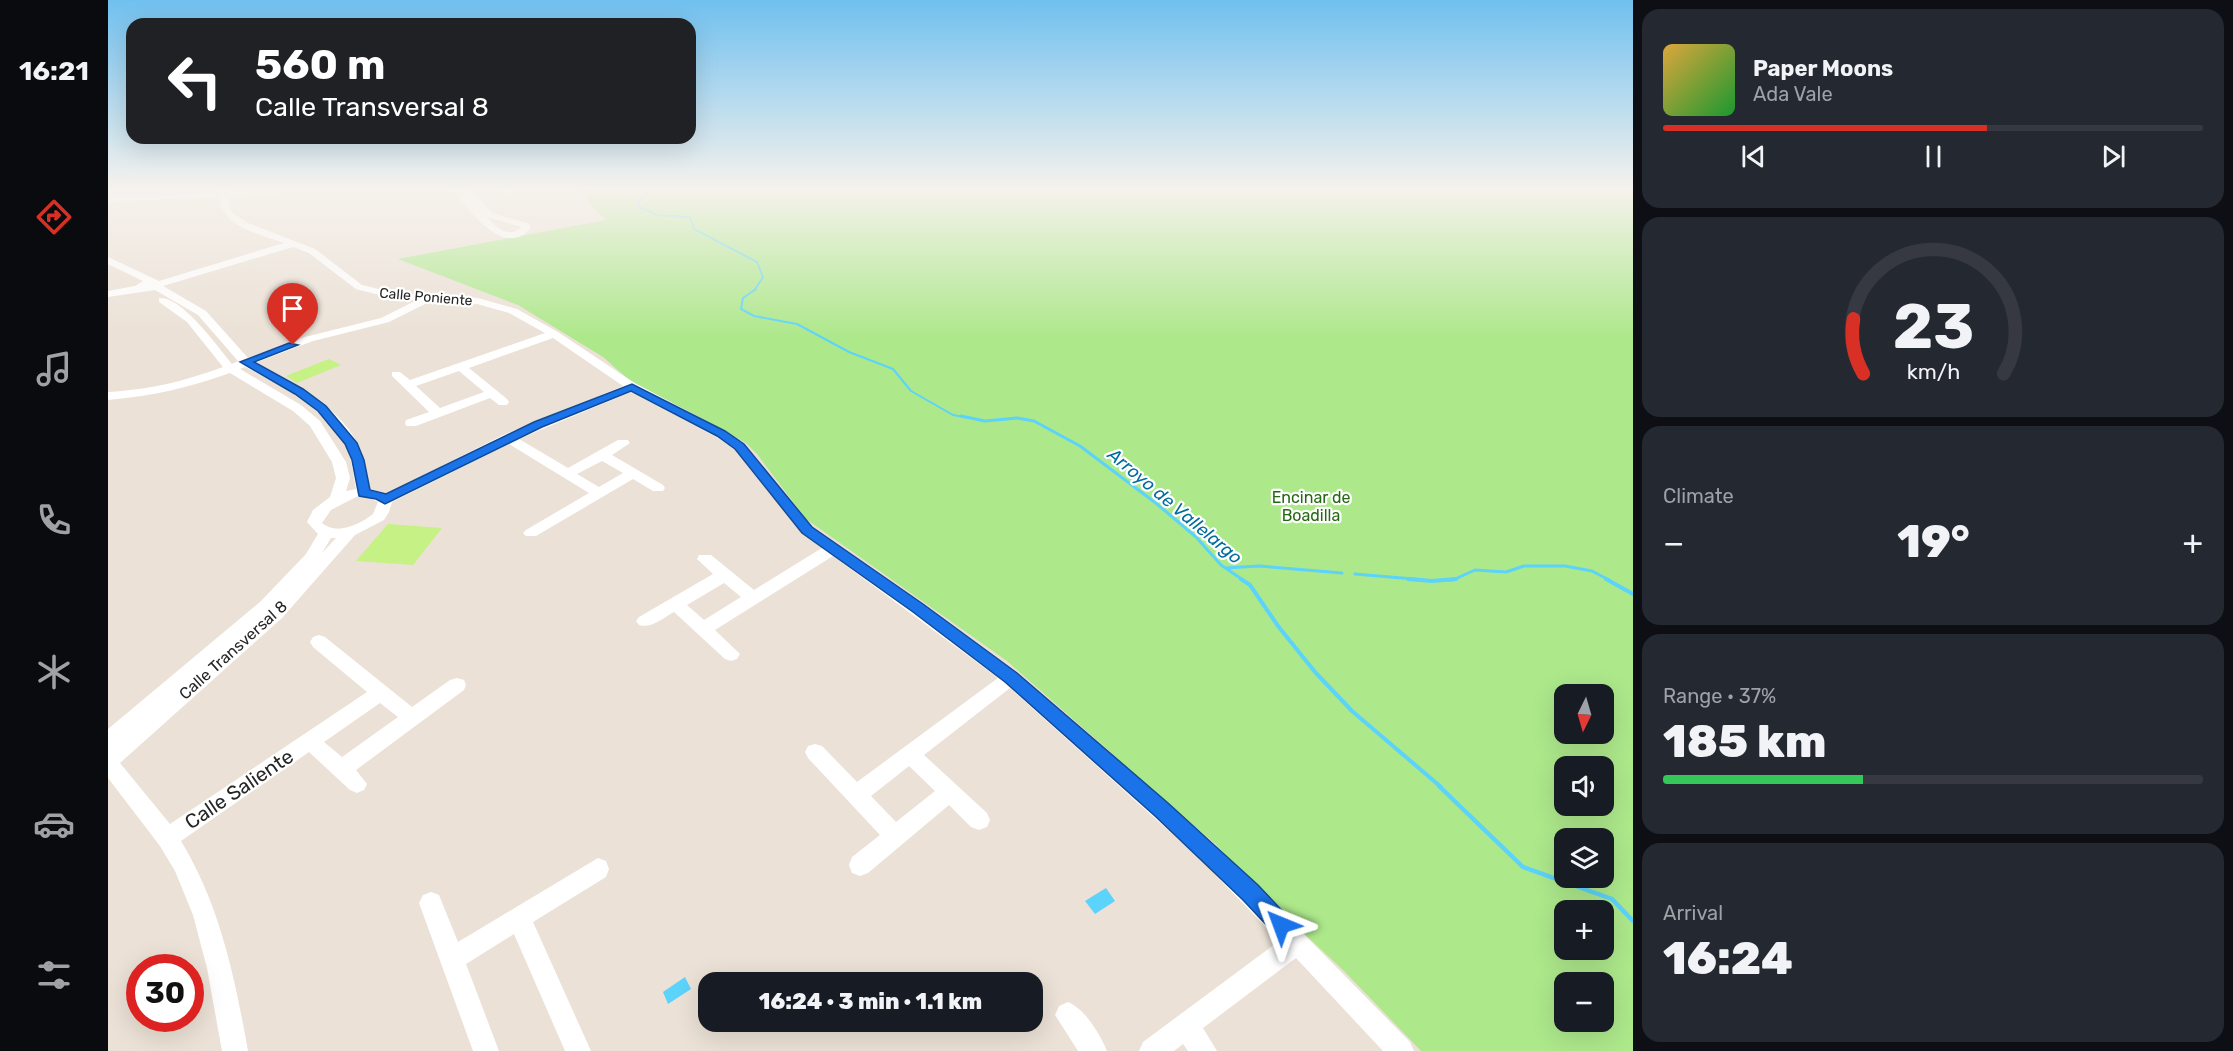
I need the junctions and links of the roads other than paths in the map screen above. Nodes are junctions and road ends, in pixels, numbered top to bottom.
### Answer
1 (284, 239) edge
2 (295, 243) junction
3 (108, 260) edge
4 (108, 270) edge
5 (148, 286) junction
6 (108, 294) edge
7 (430, 298) junction
8 (554, 334) junction
9 (245, 362) junction
10 (461, 367) junction
11 (230, 368) junction
12 (396, 374) dead end
13 (408, 385) junction
14 (632, 387) junction
15 (492, 393) junction
16 (108, 396) edge
17 (503, 402) dead end
18 (438, 413) junction
19 (411, 423) dead end
20 (508, 438) junction
21 (623, 443) dead end
22 (602, 455) junction
23 (633, 473) junction
24 (567, 474) junction
25 (658, 488) dead end
26 (364, 493) junction
27 (599, 493) junction
28 (337, 499) junction
29 (385, 500) junction
30 (350, 532) junction
31 (326, 533) junction
32 (531, 533) dead end
33 (832, 549) junction
34 (705, 559) dead end
35 (724, 575) junction
36 (753, 598) junction
37 (675, 604) junction
38 (645, 621) dead end
39 (703, 629) junction
40 (319, 642) dead end
41 (731, 654) dead end
42 (1011, 678) junction
43 (457, 685) dead end
44 (381, 692) junction
45 (412, 718) junction
46 (108, 741) edge
47 (310, 741) junction
48 (815, 752) dead end
49 (910, 754) junction
50 (108, 762) edge
51 (341, 769) junction
52 (357, 784) dead end
53 (950, 792) junction
54 (856, 795) junction
55 (980, 820) dead end
56 (895, 836) junction
57 (168, 838) junction
58 (860, 865) dead end
59 (598, 869) dead end
60 (431, 903) dead end
61 (519, 918) junction
62 (1297, 942) junction
63 (452, 959) junction
64 (1068, 1014) dead end
65 (1185, 1026) junction
66 (235, 1051) edge
67 (486, 1051) edge
68 (578, 1051) edge
69 (1094, 1051) edge
70 (1152, 1051) edge
71 (1204, 1051) edge
72 (1401, 1051) edge

1 - 2 street, Calle Poniente
2 - 5 street
2 - 7 street, Calle Poniente
3 - 5 street
4 - 5 street
5 - 6 street
5 - 9 street
5 - 11 street
7 - 8 street, Calle Poniente
7 - 9 street
8 - 10 street
8 - 14 street, Calle Poniente
9 - 11 street
9 - 26 street
10 - 13 street
10 - 15 street
11 - 16 street
11 - 28 street
12 - 13 street
13 - 18 street
14 - 20 street
14 - 33 street, Calle Poniente
15 - 17 street
15 - 18 street
18 - 19 street
20 - 24 street
20 - 29 street
21 - 22 street
22 - 23 street
22 - 24 street
23 - 25 street
23 - 27 street
24 - 27 street
26 - 28 street
26 - 29 street
27 - 32 street
28 - 31 street
29 - 30 street
30 - 31 street
30 - 50 street, Calle Transversal 8
31 - 46 street, Calle Transversal 8
33 - 36 street
33 - 42 street, Calle Poniente
34 - 35 street
35 - 36 street
35 - 37 street
36 - 39 street
37 - 38 street
37 - 39 street
39 - 41 street
40 - 44 street
42 - 49 street
42 - 62 street, Calle Poniente
43 - 45 street
44 - 45 street
44 - 47 street, Calle Saliente
45 - 51 street
47 - 51 street, Calle Saliente
47 - 57 street, Calle Saliente
48 - 54 street
49 - 53 street
49 - 54 street
50 - 57 street, Calle Saliente
51 - 52 street, Calle Saliente
53 - 55 street
53 - 56 street
54 - 56 street
56 - 58 street
57 - 66 street, Calle Saliente
59 - 61 street
60 - 63 street
61 - 63 street
61 - 68 street
62 - 65 street
62 - 72 street, Calle Poniente
63 - 67 street
64 - 69 street
65 - 70 street
65 - 71 street

